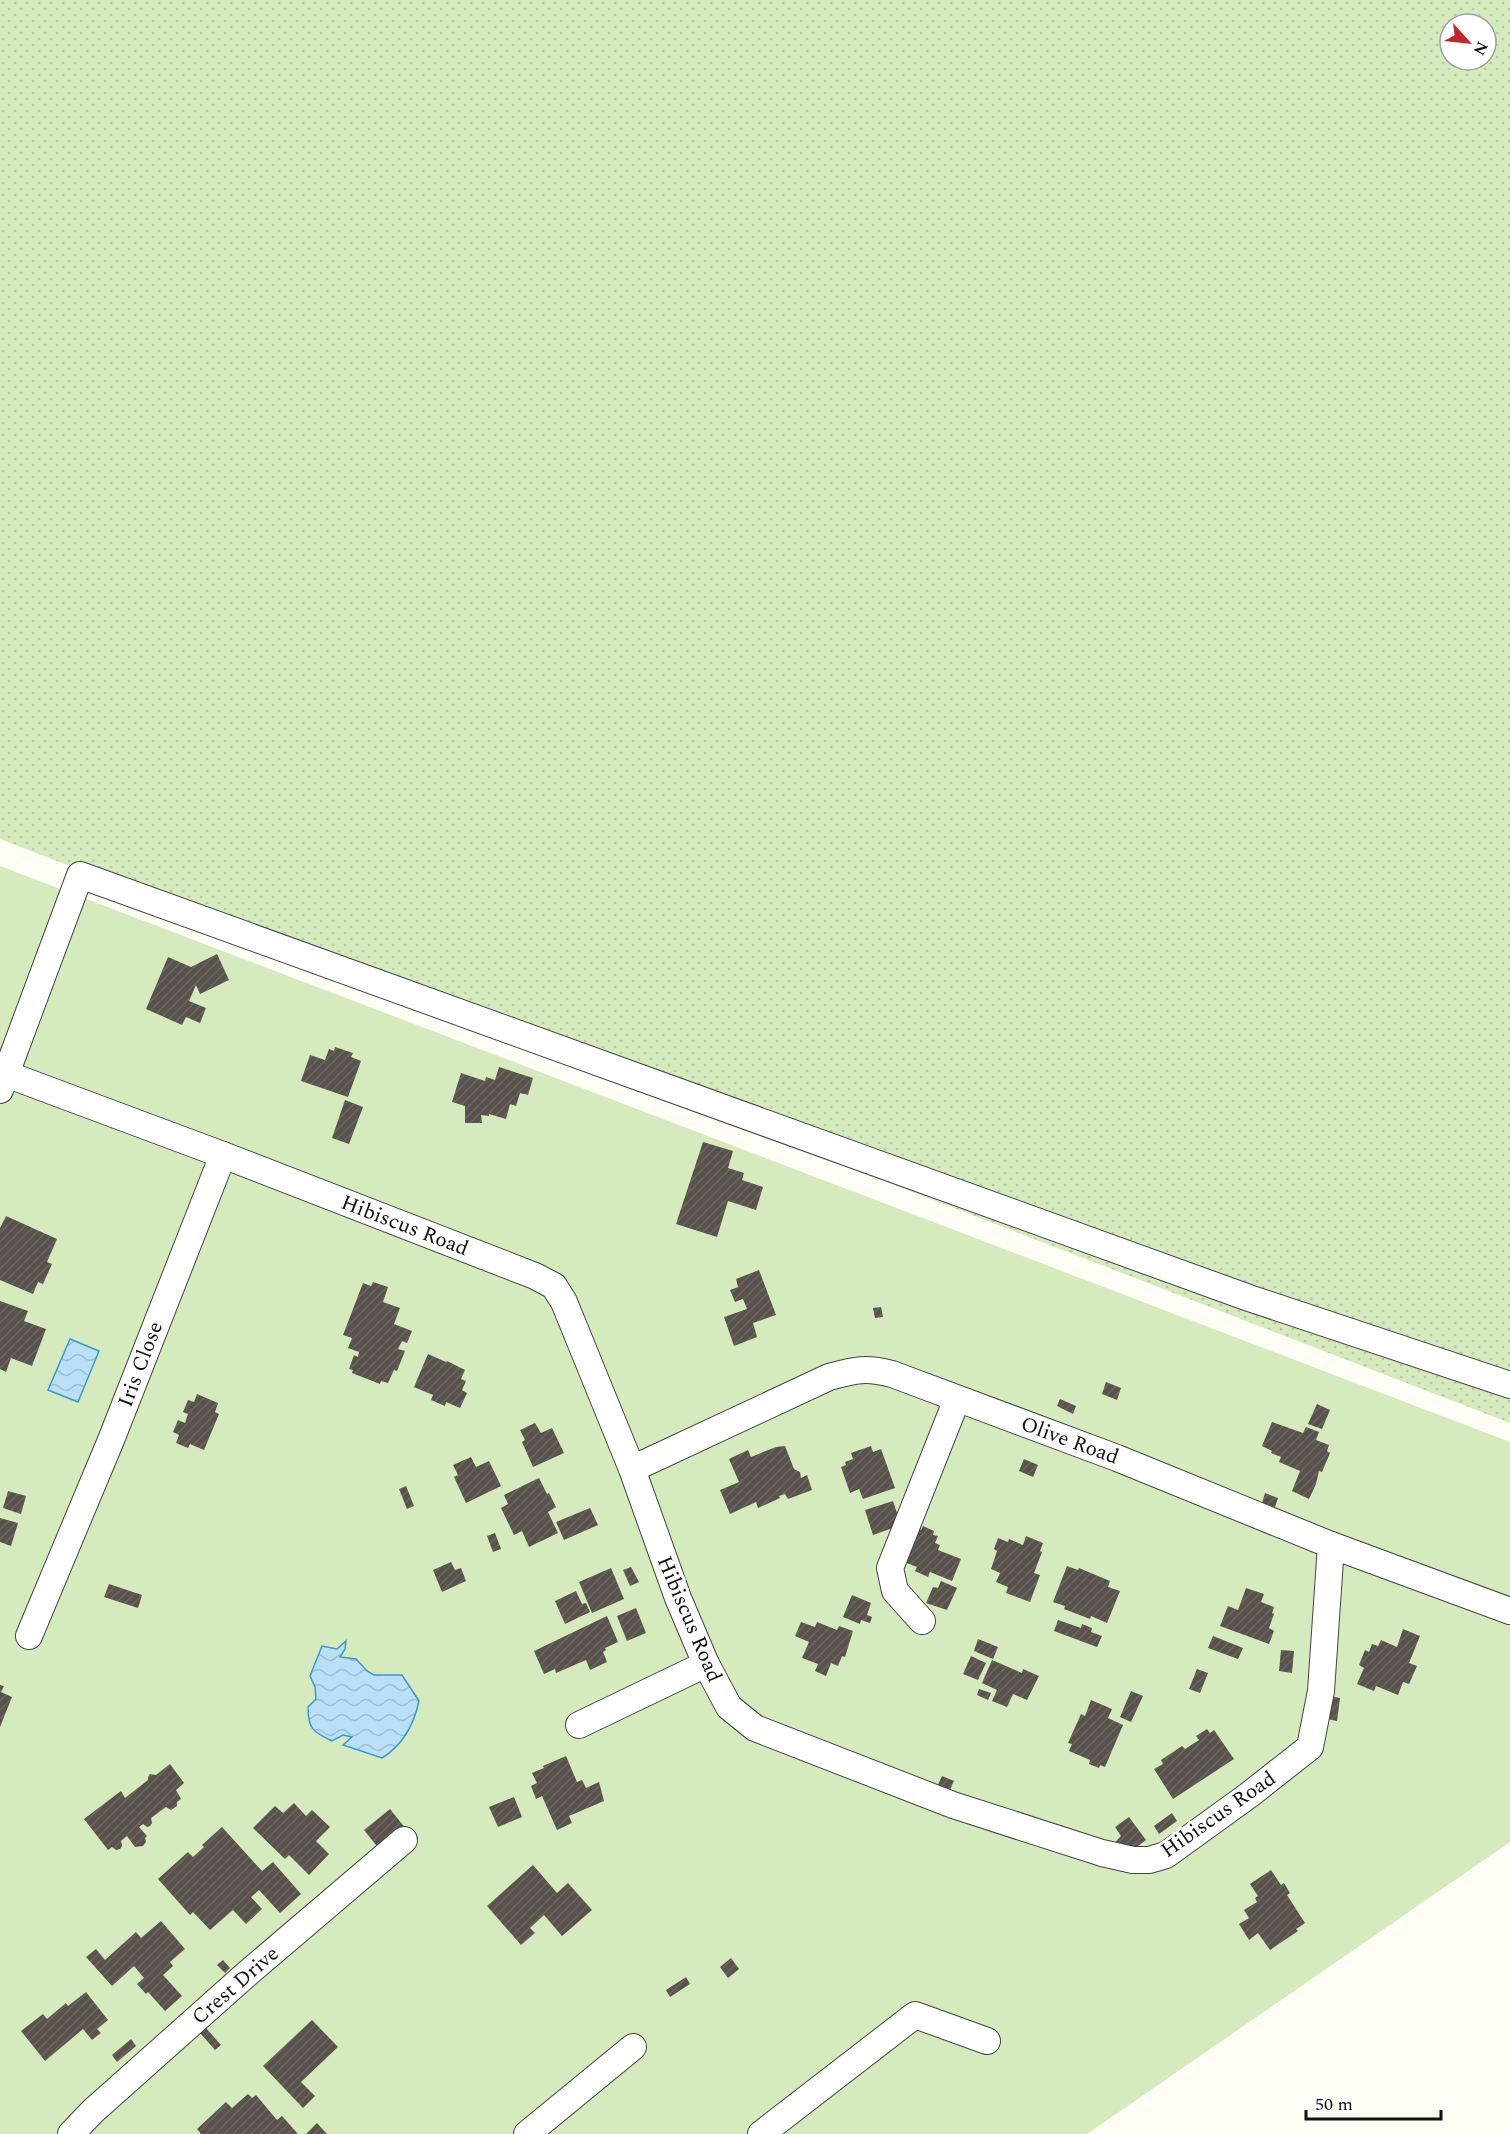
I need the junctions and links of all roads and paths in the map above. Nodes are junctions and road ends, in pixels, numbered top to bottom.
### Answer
1 (3, 1082) edge
2 (223, 1155) junction
3 (1510, 1385) edge
4 (957, 1398) junction
5 (632, 1469) junction
6 (1331, 1545) junction
7 (1510, 1611) edge
8 (922, 1621) dead end
9 (29, 1636) dead end
10 (706, 1664) junction
11 (579, 1725) dead end
12 (404, 1840) dead end
13 (987, 2041) dead end
14 (633, 2047) dead end
15 (70, 2134) edge
16 (527, 2134) edge
17 (761, 2134) edge

1 - 2 street, Hibiscus Road
1 - 3 street
2 - 5 street, Hibiscus Road
2 - 9 street, Iris Close
4 - 5 street, Olive Road
4 - 6 street, Olive Road
4 - 8 street
5 - 10 street, Hibiscus Road
6 - 7 street, Olive Road
6 - 10 street, Hibiscus Road
10 - 11 street
12 - 15 street, Crest Drive
13 - 17 street
14 - 16 street

